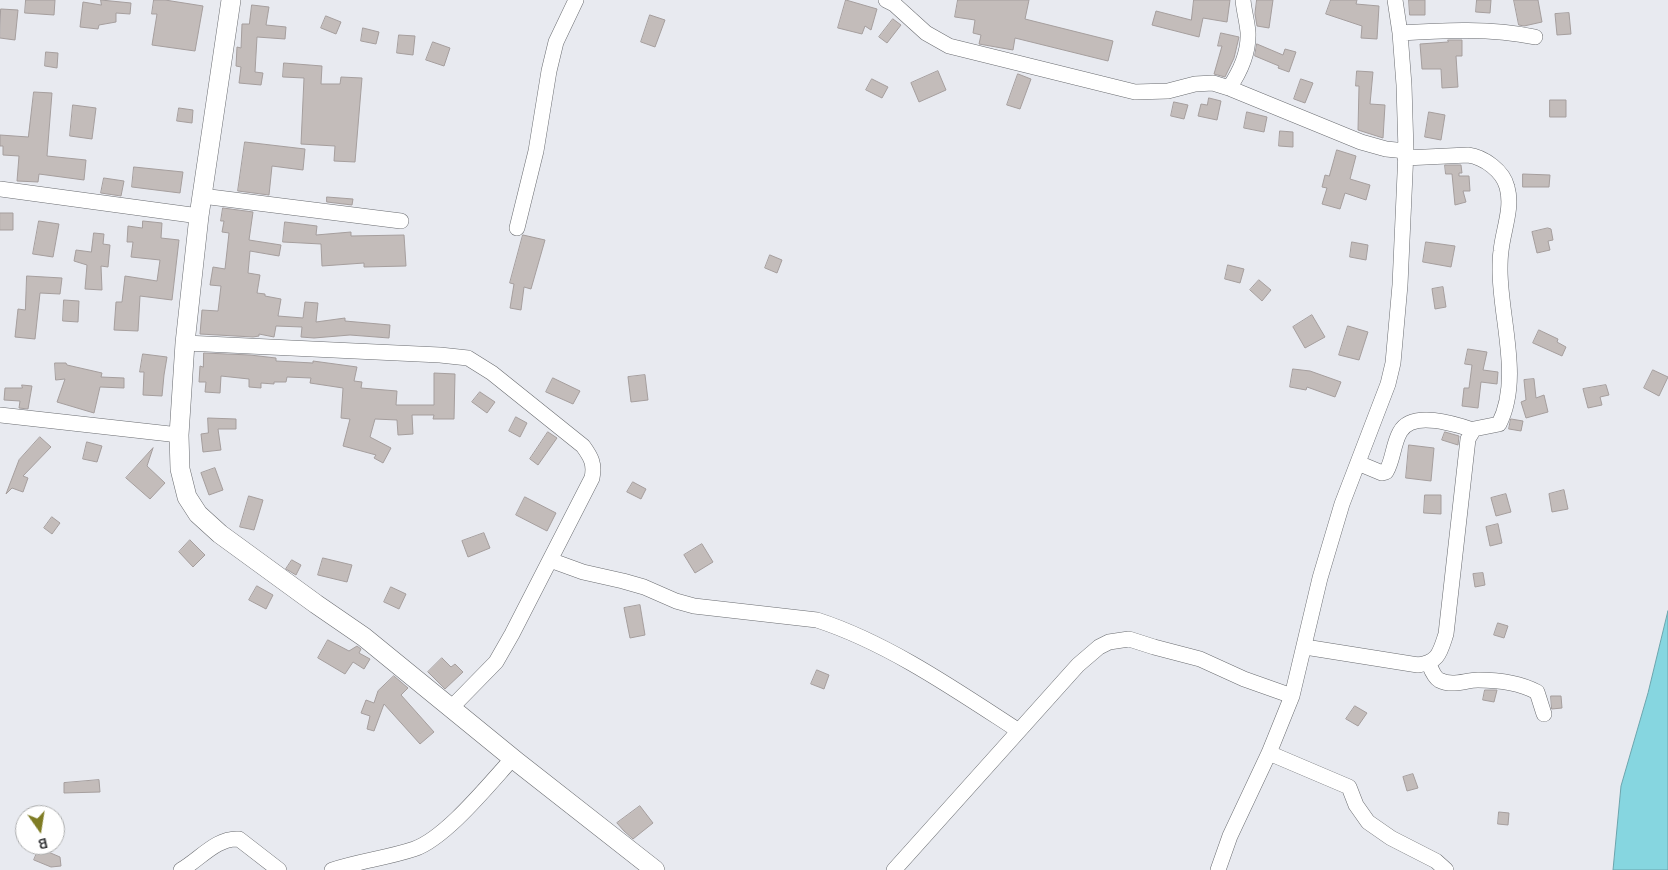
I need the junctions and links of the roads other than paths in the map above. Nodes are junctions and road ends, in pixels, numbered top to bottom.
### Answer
1 (231, 0) edge
2 (576, 0) edge
3 (886, 0) edge
4 (1243, 0) edge
5 (1395, 0) edge
6 (1400, 33) junction
7 (1535, 37) dead end
8 (1229, 88) junction
9 (1405, 154) junction
10 (0, 189) edge
11 (202, 196) junction
12 (199, 216) junction
13 (401, 220) dead end
14 (517, 228) dead end
15 (185, 343) junction
16 (0, 415) edge
17 (1473, 430) junction
18 (179, 435) junction
19 (1358, 462) junction
20 (550, 560) junction
21 (1305, 647) junction
22 (1429, 664) junction
23 (1292, 696) junction
24 (451, 708) junction
25 (1544, 714) dead end
26 (1019, 731) junction
27 (1269, 753) junction
28 (513, 758) junction
29 (180, 870) edge
30 (279, 870) edge
31 (332, 870) edge
32 (655, 870) edge
33 (894, 870) edge
34 (1218, 870) edge
35 (1446, 870) edge

1 - 11 main road
2 - 14 street
3 - 8 street
4 - 8 street
5 - 6 street
6 - 7 street
6 - 9 street
8 - 9 street
9 - 17 street
9 - 19 street
10 - 12 street
11 - 12 main road
11 - 13 street
12 - 15 main road
15 - 18 main road
15 - 20 street
16 - 18 street
17 - 19 street
17 - 22 street
18 - 24 main road
19 - 21 street
20 - 24 street
20 - 26 street
21 - 22 street
21 - 23 street
22 - 25 street
23 - 26 street
23 - 27 street
24 - 28 main road
26 - 33 street
27 - 34 street
27 - 35 street
28 - 31 street
28 - 32 main road
29 - 30 street

